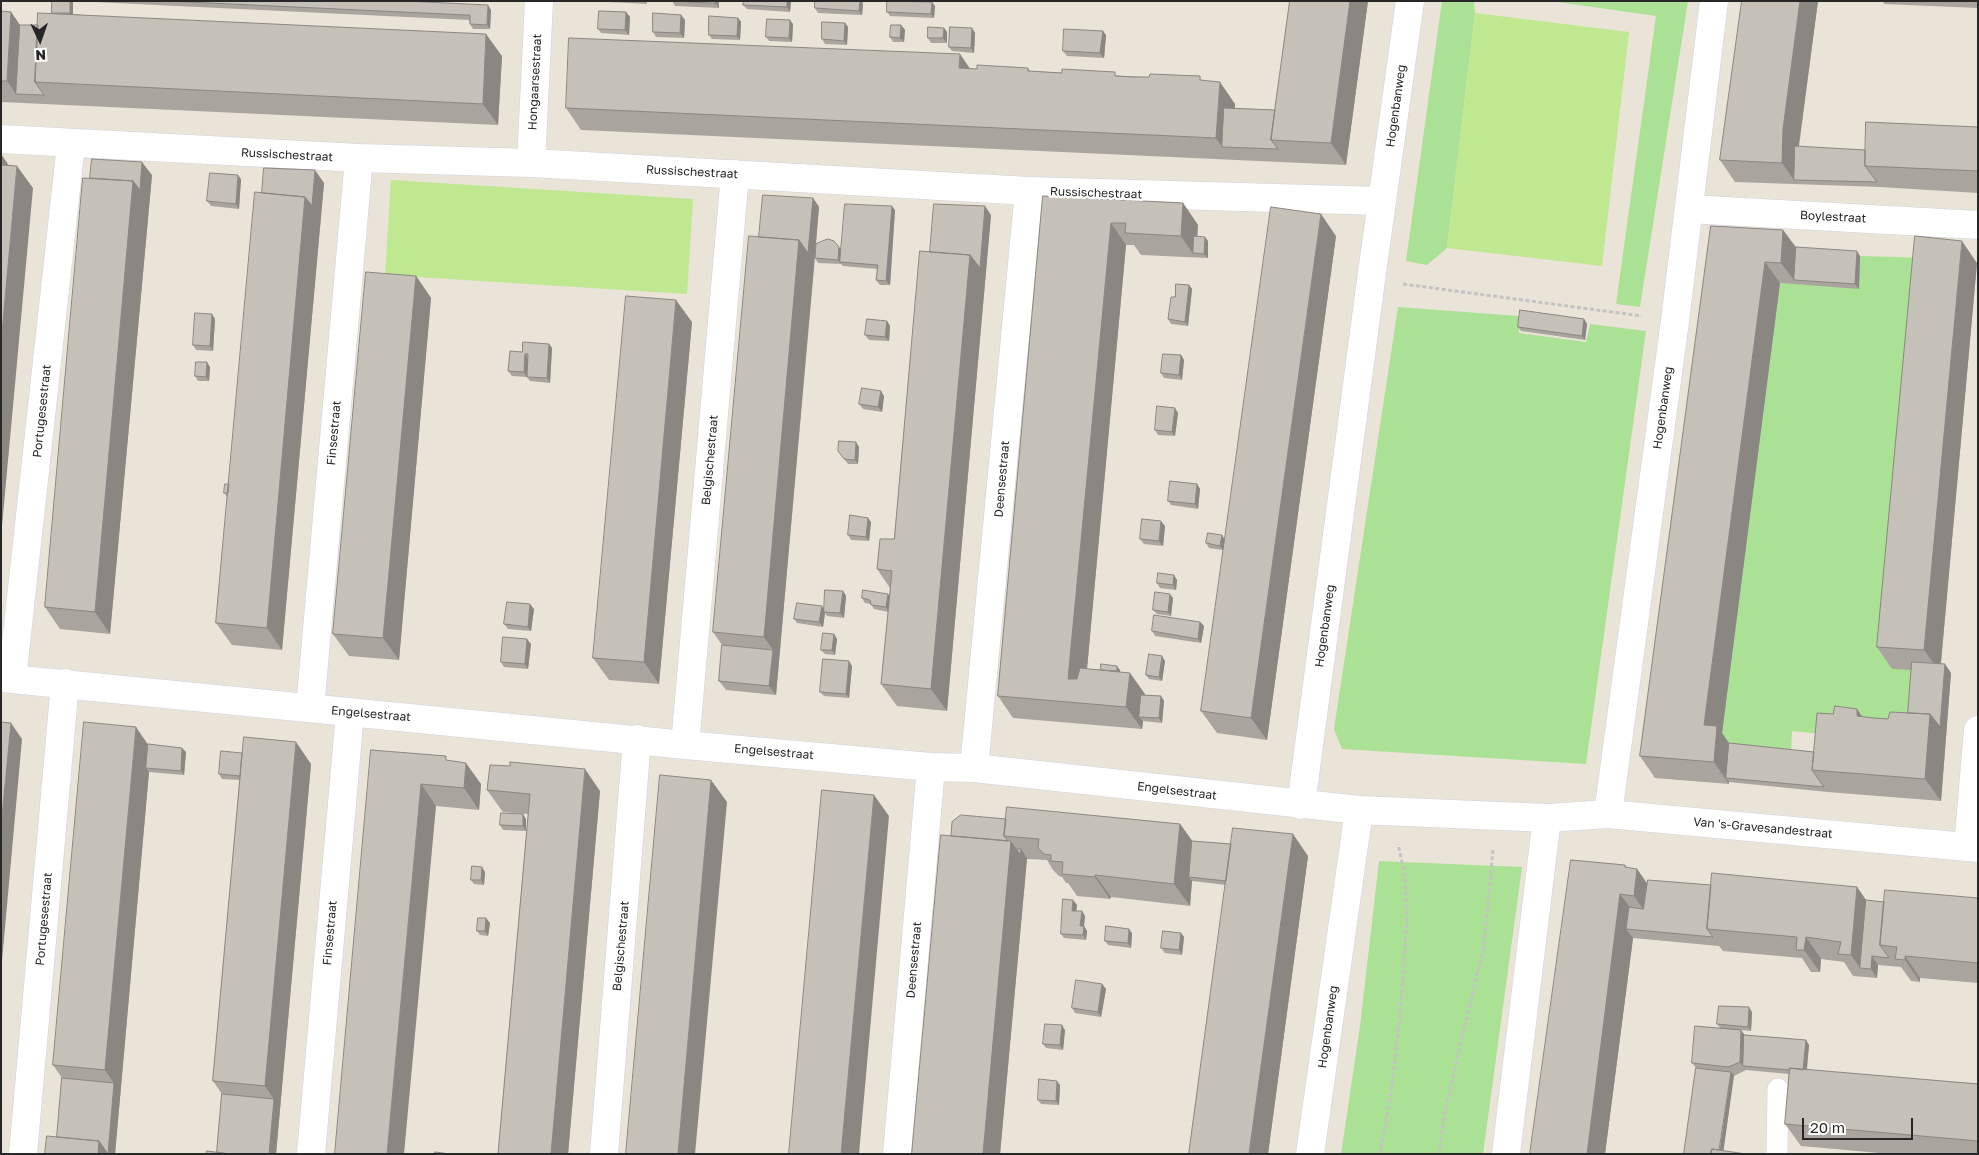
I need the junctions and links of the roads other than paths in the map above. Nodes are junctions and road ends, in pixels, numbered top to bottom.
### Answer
1 (539, 1) edge
2 (1410, 1) edge
3 (1714, 1) edge
4 (1, 139) edge
5 (71, 144) junction
6 (359, 158) junction
7 (531, 164) junction
8 (735, 174) junction
9 (1029, 191) junction
10 (1382, 201) junction
11 (1689, 209) junction
12 (1978, 225) edge
13 (7, 678) edge
14 (65, 684) junction
15 (310, 708) junction
16 (350, 713) junction
17 (1978, 730) edge
18 (637, 739) junction
19 (685, 745) junction
20 (930, 766) junction
21 (974, 768) junction
22 (1301, 805) junction
23 (1359, 810) junction
24 (1608, 814) junction
25 (1547, 818) junction
26 (1973, 847) edge
27 (1778, 1089) dead end
28 (23, 1154) edge
29 (310, 1154) edge
30 (604, 1154) edge
31 (897, 1154) edge
32 (1310, 1154) edge
33 (1506, 1154) edge
34 (1777, 1154) edge

1 - 7 street, Hongaarsestraat
2 - 10 street, Hogenbanweg
3 - 11 street, Hogenbanweg
4 - 5 street, Russischestraat
5 - 6 street, Russischestraat
5 - 13 street, Portugesestraat
6 - 7 street, Russischestraat
6 - 15 street, Finsestraat
7 - 8 street, Russischestraat
8 - 9 street, Russischestraat
8 - 19 street, Belgischestraat
9 - 10 street, Russischestraat
9 - 21 street, Deensestraat
10 - 22 street, Hogenbanweg
11 - 12 street, Boylestraat
11 - 24 street, Hogenbanweg
13 - 14 street, Engelsestraat
14 - 15 street, Engelsestraat
14 - 28 street, Portugesestraat
15 - 16 street, Engelsestraat
16 - 18 street, Engelsestraat
16 - 29 street, Finsestraat
17 - 26 street
18 - 19 street, Engelsestraat
18 - 30 street, Belgischestraat
19 - 20 street, Engelsestraat
20 - 21 street, Engelsestraat
20 - 31 street, Deensestraat
21 - 22 street, Engelsestraat
22 - 23 street, Engelsestraat
23 - 25 street, Engelsestraat
23 - 32 street, Hogenbanweg
24 - 25 street, Van 's-Gravesandestraat
24 - 26 street, Van 's-Gravesandestraat
25 - 33 street
27 - 34 lane

